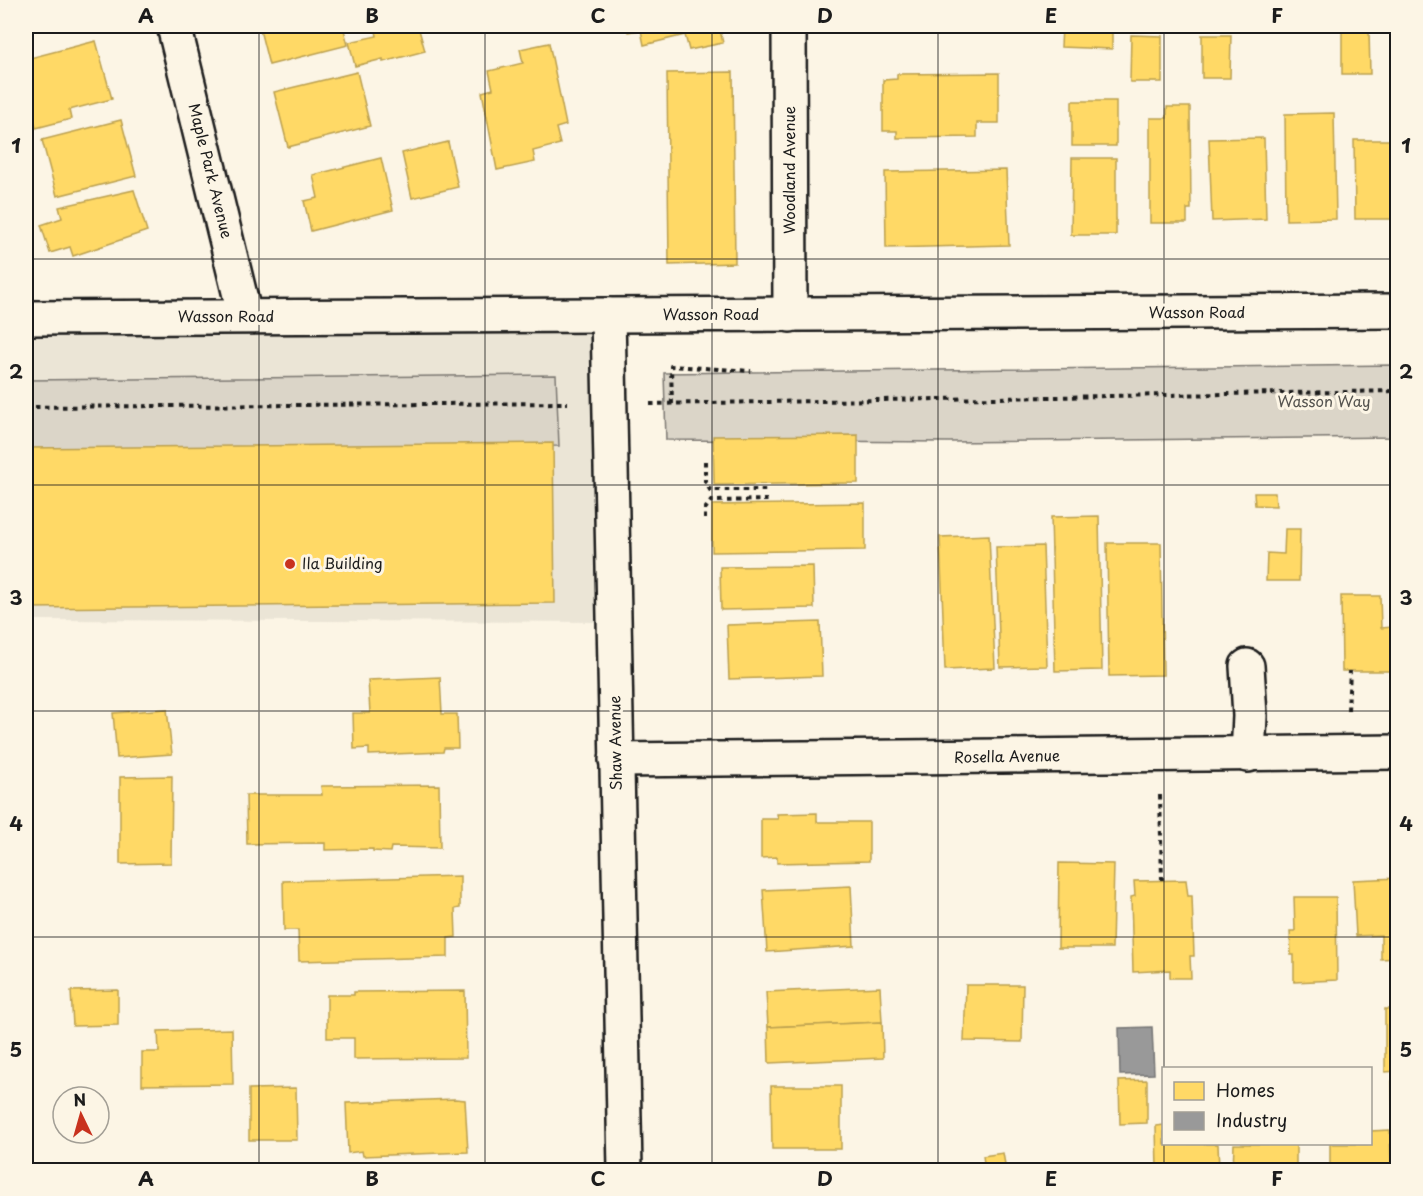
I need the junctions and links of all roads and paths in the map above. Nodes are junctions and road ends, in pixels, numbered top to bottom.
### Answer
1 (174, 26) edge
2 (789, 26) edge
3 (1398, 312) edge
4 (608, 315) junction
5 (790, 315) junction
6 (245, 316) junction
7 (26, 318) edge
8 (751, 372) dead end
9 (1398, 391) edge
10 (672, 404) junction
11 (609, 406) junction
12 (26, 407) edge
13 (705, 461) dead end
14 (768, 490) dead end
15 (770, 500) dead end
16 (705, 519) dead end
17 (1248, 666) dead end
18 (1398, 752) edge
19 (1248, 755) junction
20 (616, 760) junction
21 (1160, 795) dead end
22 (1162, 880) dead end
23 (625, 1170) edge

1 - 6 street, Maple Park Avenue
2 - 5 street, Woodland Avenue
3 - 5 street, Wasson Road
4 - 5 street, Wasson Road
4 - 6 street, Wasson Road
4 - 11 street, Shaw Avenue
6 - 7 street, Wasson Road
8 - 10 path
9 - 10 path
10 - 11 path
11 - 12 path
11 - 20 street, Shaw Avenue
13 - 14 path
15 - 16 path
17 - 19 street
18 - 19 street, Rosella Avenue
19 - 20 street, Rosella Avenue
20 - 23 street, Shaw Avenue
21 - 22 path

